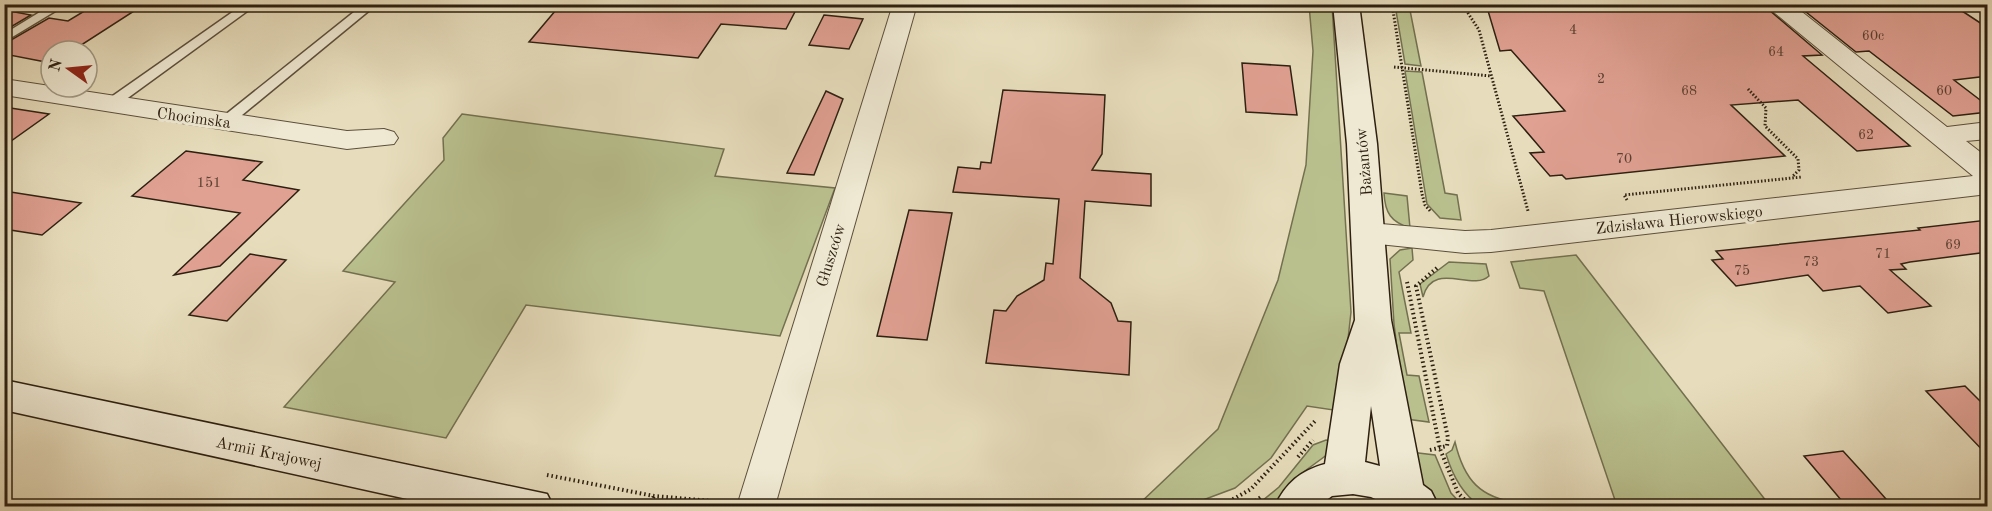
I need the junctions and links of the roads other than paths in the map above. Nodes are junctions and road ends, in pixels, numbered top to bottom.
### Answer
1 (62, 4) edge
2 (252, 4) edge
3 (372, 4) edge
4 (904, 4) edge
5 (1346, 4) edge
6 (1776, 4) edge
7 (4, 39) edge
8 (4, 87) edge
9 (110, 105) junction
10 (225, 122) junction
11 (1988, 130) edge
12 (1941, 135) junction
13 (384, 138) dead end
14 (1988, 172) edge
15 (1988, 184) edge
16 (1369, 233) junction
17 (1373, 320) junction
18 (4, 395) edge
19 (1343, 477) junction
20 (535, 490) edge
21 (1412, 500) edge
22 (756, 504) edge
23 (1295, 507) edge

1 - 7 lane
2 - 9 lane
3 - 10 lane
4 - 22 street, Głuszców
5 - 16 street, Bażantów
6 - 12 street
8 - 9 street, Chocimska
9 - 10 street, Chocimska
10 - 13 street, Chocimska
11 - 12 street
12 - 14 street
15 - 16 street, Zdzisława Hierowskiego
16 - 17 street, Bażantów
17 - 19 street, Bażantów
17 - 21 street, Bażantów
18 - 20 street, Armii Krajowej
19 - 21 street
19 - 23 street

